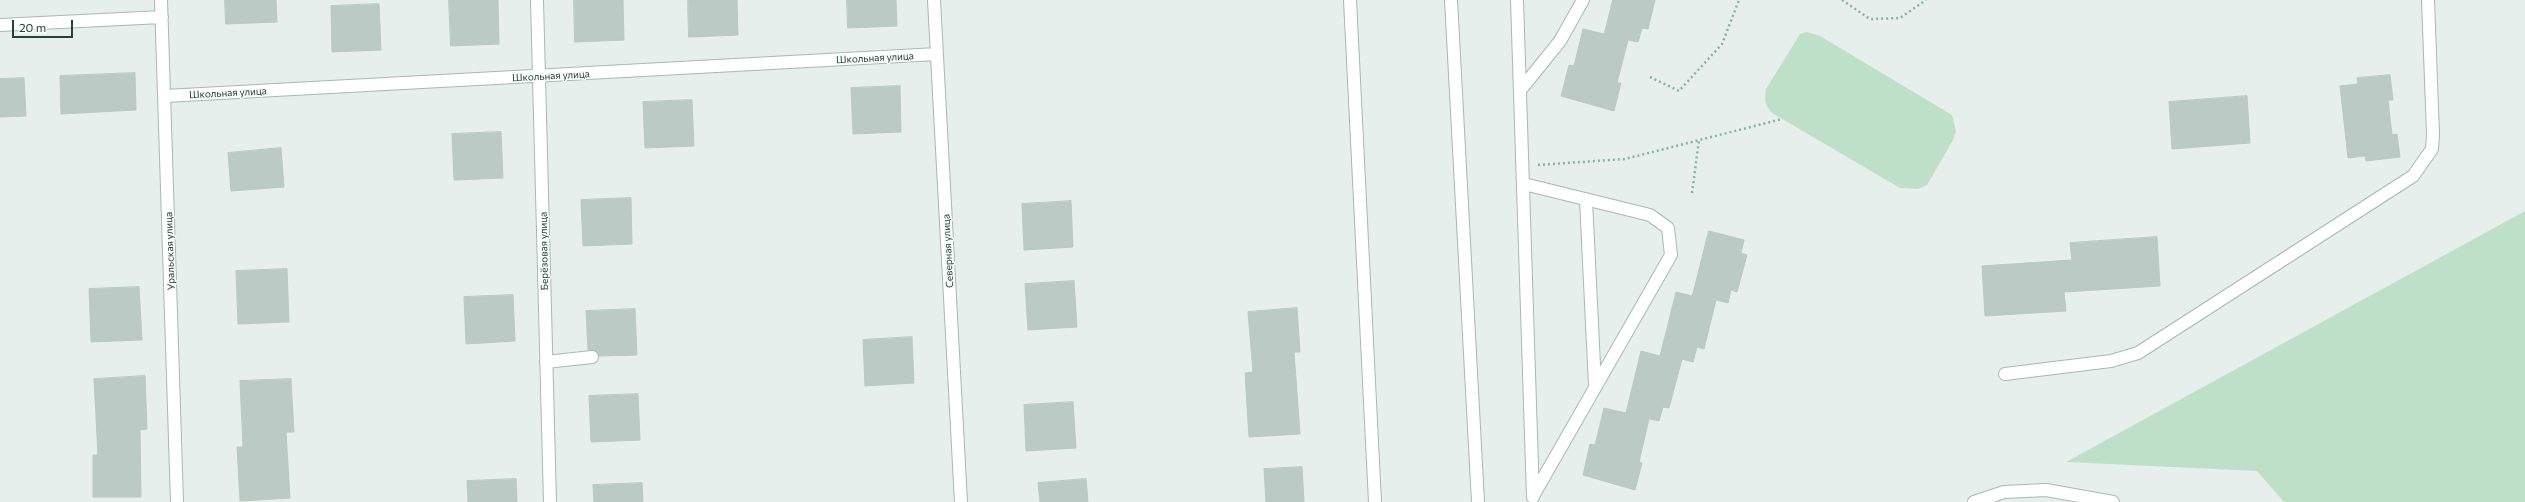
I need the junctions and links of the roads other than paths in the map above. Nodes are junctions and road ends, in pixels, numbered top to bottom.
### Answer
1 (161, 0) edge
2 (537, 0) edge
3 (934, 0) edge
4 (1350, 0) edge
5 (1451, 0) edge
6 (1517, 0) edge
7 (1575, 0) edge
8 (1583, 0) edge
9 (2428, 0) edge
10 (1576, 13) junction
11 (162, 17) junction
12 (0, 25) edge
13 (937, 54) junction
14 (539, 77) junction
15 (1522, 88) junction
16 (165, 96) junction
17 (1524, 184) junction
18 (1586, 200) junction
19 (592, 357) dead end
20 (546, 362) junction
21 (2005, 374) dead end
22 (1596, 387) junction
23 (1531, 499) edge
24 (177, 502) edge
25 (550, 502) edge
26 (961, 502) edge
27 (1375, 502) edge
28 (1478, 502) edge
29 (1974, 502) edge
30 (2113, 502) edge

1 - 11 street, Уральская улица
2 - 14 street, Берёзовая улица
3 - 13 street, Северная улица
4 - 27 street
5 - 28 street
6 - 15 street
7 - 10 street
8 - 10 street
9 - 21 street
10 - 15 street
11 - 12 street
11 - 16 street, Уральская улица
13 - 14 street, Школьная улица
13 - 26 street, Северная улица
14 - 16 street, Школьная улица
14 - 20 street, Берёзовая улица
15 - 17 street
16 - 24 street, Уральская улица
17 - 18 street
17 - 23 street
18 - 22 street
18 - 22 street
19 - 20 street
20 - 25 street, Берёзовая улица
22 - 23 street
29 - 30 street

